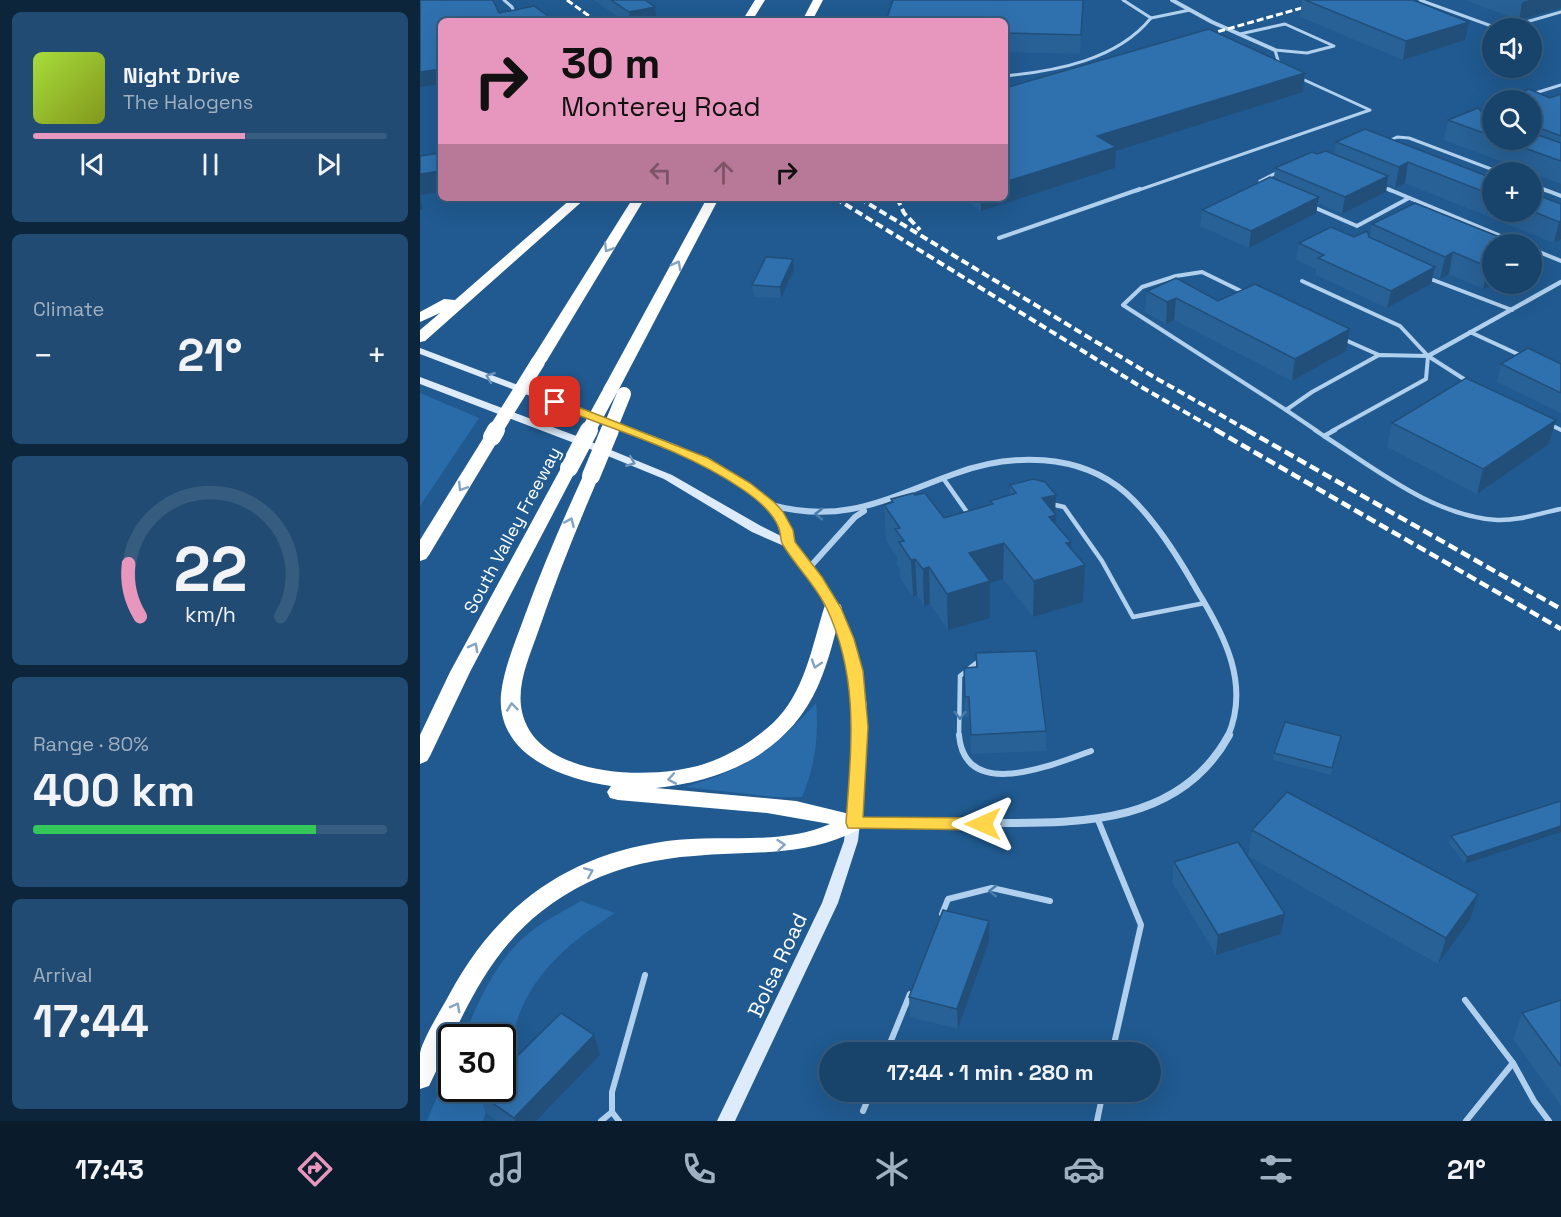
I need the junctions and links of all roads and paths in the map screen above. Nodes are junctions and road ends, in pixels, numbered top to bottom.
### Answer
1 (504, 0) edge
2 (760, 0) edge
3 (818, 0) edge
4 (1123, 0) edge
5 (1172, 0) edge
6 (1420, 0) edge
7 (1190, 10) junction
8 (1561, 12) edge
9 (518, 18) edge
10 (747, 18) edge
11 (809, 18) edge
12 (1150, 18) junction
13 (1540, 18) edge
14 (1482, 23) edge
15 (1240, 34) junction
16 (1275, 50) junction
17 (1281, 69) edge
18 (1291, 73) edge
19 (1008, 76) edge
20 (1561, 85) edge
21 (1542, 91) edge
22 (1383, 143) edge
23 (1482, 166) edge
24 (1289, 167) edge
25 (1377, 185) edge
26 (1264, 187) edge
27 (1542, 189) edge
28 (1561, 196) edge
29 (1409, 198) junction
30 (637, 201) edge
31 (711, 201) edge
32 (576, 202) edge
33 (1306, 204) edge
34 (1496, 234) edge
35 (999, 237) dead end
36 (1542, 253) edge
37 (1561, 261) edge
38 (1419, 273) edge
39 (1302, 281) dead end
40 (1561, 282) edge
41 (1244, 293) edge
42 (1512, 310) junction
43 (420, 318) edge
44 (1470, 332) junction
45 (1337, 336) edge
46 (420, 338) edge
47 (420, 351) edge
48 (1378, 355) junction
49 (1428, 356) junction
50 (1531, 360) edge
51 (420, 380) edge
52 (1471, 383) edge
53 (617, 392) junction
54 (1286, 410) junction
55 (1540, 419) edge
56 (1561, 430) edge
57 (1324, 436) junction
58 (943, 478) junction
59 (1043, 503) edge
60 (770, 505) junction
61 (869, 508) junction
62 (1561, 509) edge
63 (972, 519) edge
64 (788, 543) junction
65 (420, 555) edge
66 (809, 568) junction
67 (1205, 603) junction
68 (834, 608) junction
69 (976, 663) edge
70 (536, 751) junction
71 (1092, 751) dead end
72 (420, 756) edge
73 (1098, 820) junction
74 (854, 823) junction
75 (1050, 901) dead end
76 (940, 919) edge
77 (645, 975) dead end
78 (912, 990) edge
79 (1465, 1000) dead end
80 (891, 1042) edge
81 (1114, 1042) edge
82 (1513, 1063) junction
83 (420, 1078) edge
84 (867, 1102) edge
85 (1101, 1102) edge
86 (863, 1111) dead end
87 (612, 1112) junction
88 (601, 1121) edge
89 (619, 1121) edge
90 (726, 1121) edge
91 (1097, 1121) edge
92 (1466, 1121) edge
93 (1549, 1121) edge

1 - 9 lane
2 - 10 highway
3 - 11 highway
4 - 12 lane
5 - 7 street
6 - 14 lane
7 - 12 lane
7 - 15 street
8 - 13 lane
12 - 19 lane
15 - 16 street
15 - 16 lane
16 - 17 lane
18 - 35 lane
20 - 21 lane
22 - 23 lane
24 - 26 lane
25 - 29 lane
27 - 28 lane
29 - 33 lane
29 - 34 lane
30 -> 65 highway, bridge
53 -> 31 highway
32 - 43 highway
32 - 46 highway
36 - 37 lane
38 - 42 lane
39 - 49 lane
40 - 42 street
41 - 54 lane
42 - 44 street
44 - 49 street
44 - 50 lane
45 - 48 lane
60 -> 47 main road
48 - 49 lane
48 - 54 lane
49 - 52 lane
49 - 57 lane
51 -> 64 main road
70 -> 53 highway, bridge
72 -> 53 highway, South Valley Freeway, bridge
54 - 57 lane
55 - 56 lane
57 - 62 lane
58 - 61 street
58 - 63 lane
58 - 67 street
59 - 67 lane
61 -> 60 street
60 - 64 main road
61 - 66 street
64 - 66 main road, Bolsa Road
66 - 68 main road, Bolsa Road
67 - 73 street
68 -> 70 highway
68 - 74 main road, Bolsa Road
69 -> 71 lane
70 - 74 highway
73 - 74 street
73 - 81 lane
83 -> 74 highway
74 - 90 main road, Bolsa Road
75 -> 76 lane
77 - 87 lane
78 - 80 lane
79 - 82 lane
82 - 92 lane
82 - 93 lane
84 - 86 lane
85 - 91 lane
87 - 88 lane
87 - 89 lane

